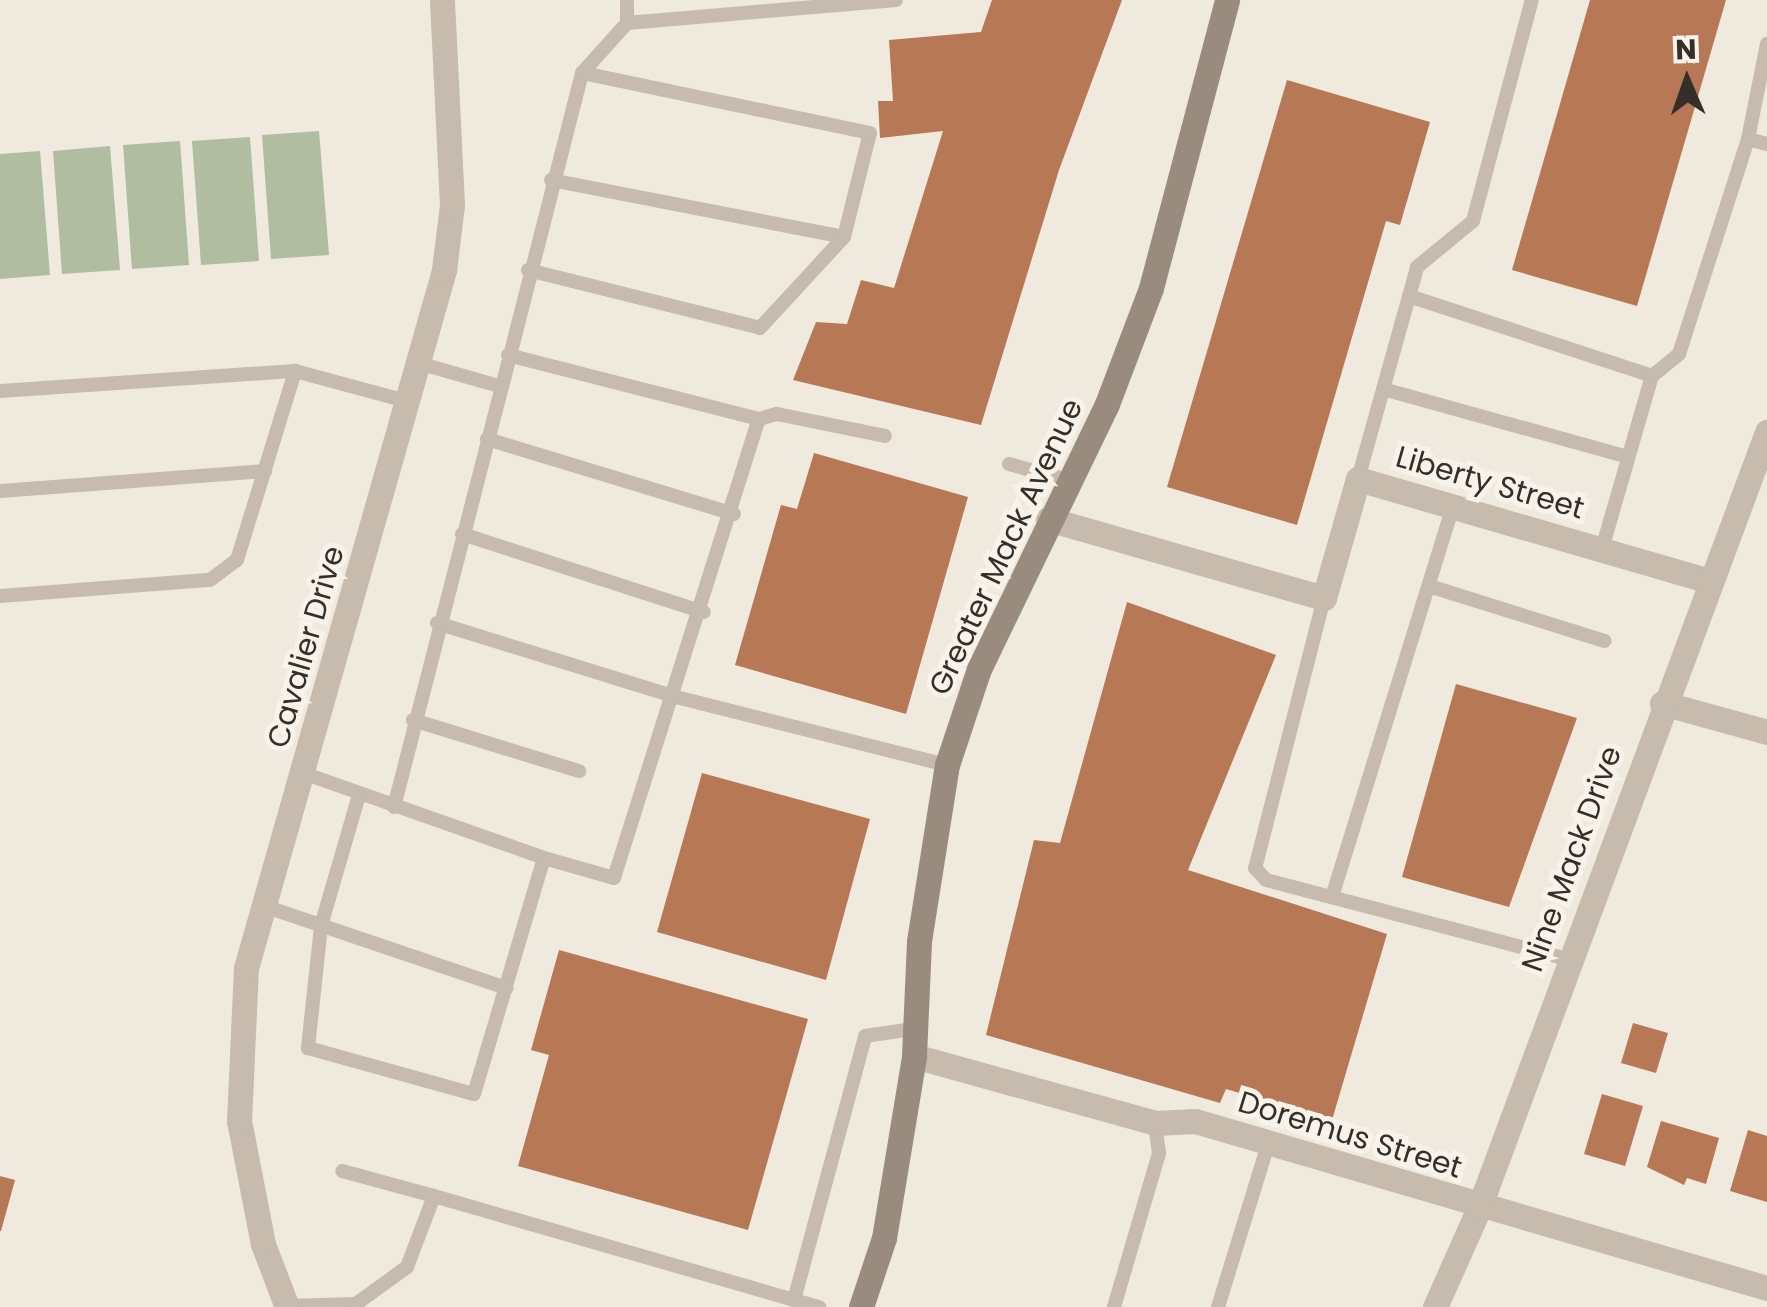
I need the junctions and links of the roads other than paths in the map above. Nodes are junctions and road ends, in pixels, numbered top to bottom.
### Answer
1 (442, 0) edge
2 (627, 0) edge
3 (896, 0) edge
4 (1227, 0) edge
5 (1532, 0) edge
6 (628, 22) junction
7 (1767, 44) edge
8 (582, 73) junction
9 (1748, 138) junction
10 (1767, 144) edge
11 (551, 180) junction
12 (844, 237) junction
13 (528, 270) junction
14 (1408, 296) junction
15 (508, 355) junction
16 (422, 364) junction
17 (296, 371) junction
18 (1652, 376) junction
19 (502, 387) junction
20 (1383, 389) junction
21 (0, 391) edge
22 (410, 402) junction
23 (759, 419) junction
24 (1767, 432) edge
25 (884, 436) dead end
26 (487, 439) junction
27 (1628, 457) junction
28 (1009, 464) dead end
29 (265, 471) junction
30 (1358, 479) junction
31 (1068, 480) junction
32 (0, 491) edge
33 (1454, 506) junction
34 (734, 514) junction
35 (1048, 519) junction
36 (462, 534) junction
37 (1602, 549) junction
38 (1710, 581) junction
39 (1428, 586) junction
40 (0, 596) edge
41 (1324, 598) junction
42 (704, 612) junction
43 (437, 624) junction
44 (1604, 641) dead end
45 (676, 697) junction
46 (1662, 703) junction
47 (413, 720) junction
48 (1767, 732) edge
49 (947, 765) junction
50 (579, 771) dead end
51 (303, 773) junction
52 (359, 795) junction
53 (394, 807) junction
54 (544, 858) junction
55 (1332, 897) junction
56 (264, 906) junction
57 (321, 926) junction
58 (1571, 960) junction
59 (506, 988) junction
60 (913, 1029) junction
61 (914, 1056) junction
62 (1156, 1123) junction
63 (1268, 1144) junction
64 (342, 1171) dead end
65 (434, 1196) junction
66 (1479, 1208) junction
67 (1767, 1288) edge
68 (794, 1300) junction
69 (286, 1307) edge
70 (820, 1307) edge
71 (861, 1307) edge
72 (1114, 1307) edge
73 (1218, 1307) edge
74 (1435, 1307) edge

1 - 16 street, Cavalier Drive
2 - 6 lane
3 - 6 lane
4 - 31 street, Greater Mack Avenue
5 - 14 lane
6 - 8 lane
7 - 9 lane
8 - 11 lane
8 - 12 lane
9 - 10 lane
9 - 18 lane
11 - 12 lane
11 - 13 lane
12 - 13 lane
13 - 15 lane
14 - 18 lane
14 - 20 lane
15 - 19 lane
15 - 23 lane
16 - 19 lane
16 - 22 street, Cavalier Drive
17 - 21 lane
17 - 22 lane
17 - 29 lane
18 - 27 lane
19 - 26 lane
20 - 27 lane
20 - 30 lane
22 - 51 street, Cavalier Drive
23 - 25 lane
23 - 34 lane
24 - 38 street, Nine Mack Drive
26 - 34 lane
26 - 36 lane
27 - 37 lane
28 - 31 lane
29 - 32 lane
29 - 40 lane
30 - 33 street, Liberty Street
30 - 41 street, Liberty Street
31 - 35 street, Greater Mack Avenue
33 - 37 street, Liberty Street
33 - 39 lane
34 - 42 lane
35 - 41 street
35 - 49 street, Greater Mack Avenue
36 - 42 lane
36 - 43 lane
37 - 38 street, Liberty Street
38 - 46 street, Nine Mack Drive
39 - 44 lane
39 - 55 lane
41 - 55 lane
42 - 45 lane
43 - 45 lane
43 - 47 lane
45 - 49 lane
45 - 54 lane
46 - 48 street
46 - 58 street, Nine Mack Drive
47 - 50 lane
47 - 53 lane
49 - 60 street, Greater Mack Avenue
51 - 52 lane
51 - 56 street, Cavalier Drive
52 - 53 lane
52 - 57 lane
53 - 54 lane
54 - 59 lane
55 - 58 lane
56 - 57 lane
56 - 69 street, Cavalier Drive
57 - 59 lane
57 - 59 lane
58 - 66 street, Nine Mack Drive
60 - 61 street, Greater Mack Avenue
60 - 68 lane
61 - 62 street, Doremus Street
61 - 71 street, Greater Mack Avenue
62 - 63 street, Doremus Street
62 - 72 lane
63 - 66 street, Doremus Street
63 - 73 lane
64 - 65 lane
65 - 68 lane
65 - 69 lane
66 - 67 street, Doremus Street
66 - 74 street, Nine Mack Drive
68 - 70 lane

